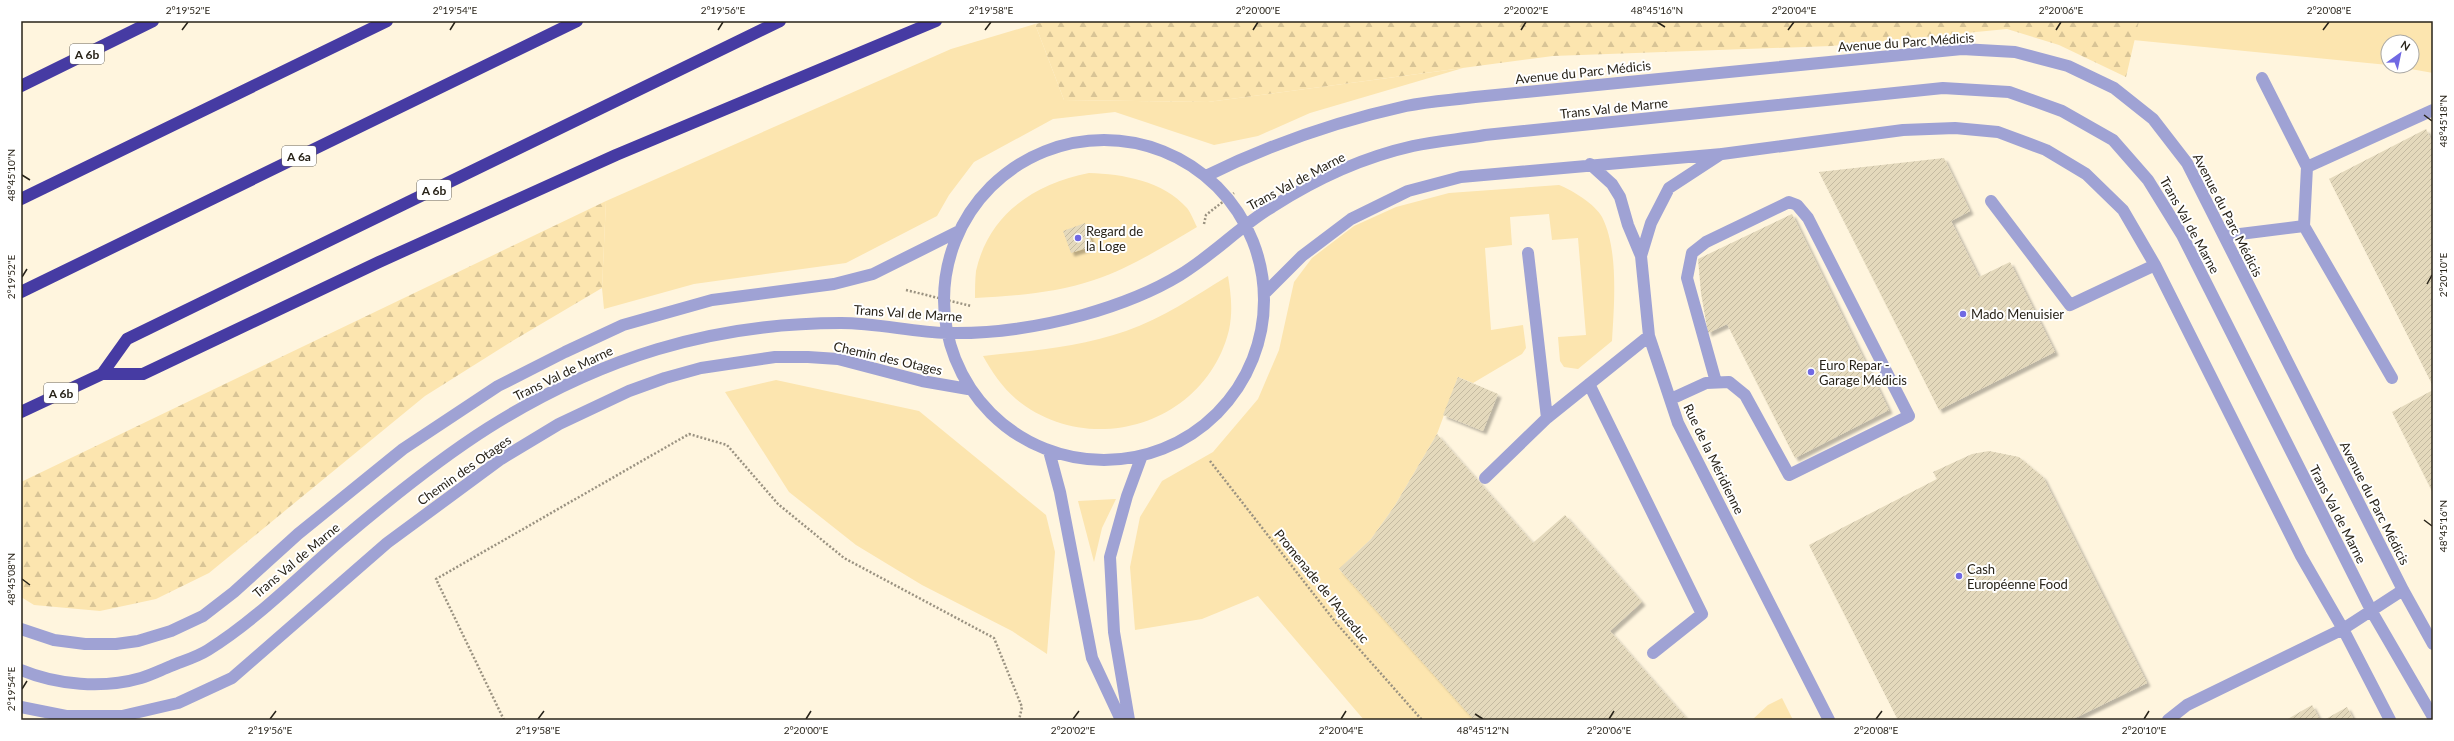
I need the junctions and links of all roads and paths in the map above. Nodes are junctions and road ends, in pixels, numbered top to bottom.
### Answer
1 (153, 21) edge
2 (388, 21) edge
3 (577, 21) edge
4 (780, 21) edge
5 (936, 21) edge
6 (2262, 78) dead end
7 (21, 86) edge
8 (2433, 110) edge
9 (1722, 154) junction
10 (1590, 164) junction
11 (2307, 167) junction
12 (1206, 176) junction
13 (1239, 189) dead end
14 (1228, 198) junction
15 (21, 199) edge
16 (1991, 201) dead end
17 (1246, 223) junction
18 (2304, 226) junction
19 (1202, 228) dead end
20 (959, 231) junction
21 (2224, 236) junction
22 (1528, 253) dead end
23 (1641, 256) junction
24 (2155, 264) junction
25 (906, 290) dead end
26 (21, 292) edge
27 (1265, 293) junction
28 (945, 299) junction
29 (976, 308) dead end
30 (947, 333) junction
31 (1649, 336) junction
32 (102, 374) junction
33 (2392, 378) dead end
34 (1716, 382) junction
35 (1589, 384) junction
36 (968, 389) junction
37 (1671, 399) junction
38 (21, 412) edge
39 (1548, 418) junction
40 (1049, 451) junction
41 (1141, 458) junction
42 (1210, 461) dead end
43 (1485, 478) dead end
44 (2403, 590) junction
45 (2372, 612) junction
46 (21, 629) edge
47 (2343, 629) junction
48 (2433, 644) edge
49 (1652, 653) dead end
50 (21, 670) edge
51 (21, 707) edge
52 (2433, 717) edge
53 (504, 720) edge
54 (1019, 720) edge
55 (1121, 720) edge
56 (1129, 720) edge
57 (1422, 720) edge
58 (1829, 720) edge
59 (2168, 720) edge
60 (2390, 720) edge

1 - 7 highway, A 6b
2 - 15 highway
3 - 26 highway, A 6a
4 - 32 highway, A 6b
5 - 32 highway
6 - 11 street
8 - 11 street
9 - 10 street
9 - 23 street, Rue de la Méridienne
9 - 24 street
10 - 23 street
10 - 27 street
11 - 18 street
12 - 14 street
12 - 20 street
12 - 21 street, Avenue du Parc Médicis
13 - 14 path
14 - 17 street
14 - 19 path
16 - 24 street
17 - 27 street
17 - 30 street, Trans Val de Marne
17 - 45 street, Trans Val de Marne
18 - 21 street
18 - 33 street
20 - 28 street
20 - 46 street
21 - 44 street, Avenue du Parc Médicis
22 - 39 street
23 - 31 street, Rue de la Méridienne
24 - 47 street
25 - 28 path
27 - 41 street
28 - 29 path
28 - 30 street
30 - 36 street
30 - 50 street, Trans Val de Marne
31 - 35 street
31 - 37 street, Rue de la Méridienne
32 - 38 highway, A 6b
34 - 34 street
34 - 37 street
35 - 39 street
35 - 49 street
36 - 40 street
36 - 51 street, Chemin des Otages
37 - 58 street, Rue de la Méridienne
39 - 43 street
40 - 41 street
40 - 55 street
41 - 56 street
42 - 57 path, Promenade de l'Aqueduc
44 - 45 street
44 - 48 street, Avenue du Parc Médicis
45 - 47 street
45 - 52 street, Trans Val de Marne
47 - 59 street
47 - 60 street
53 - 54 path

